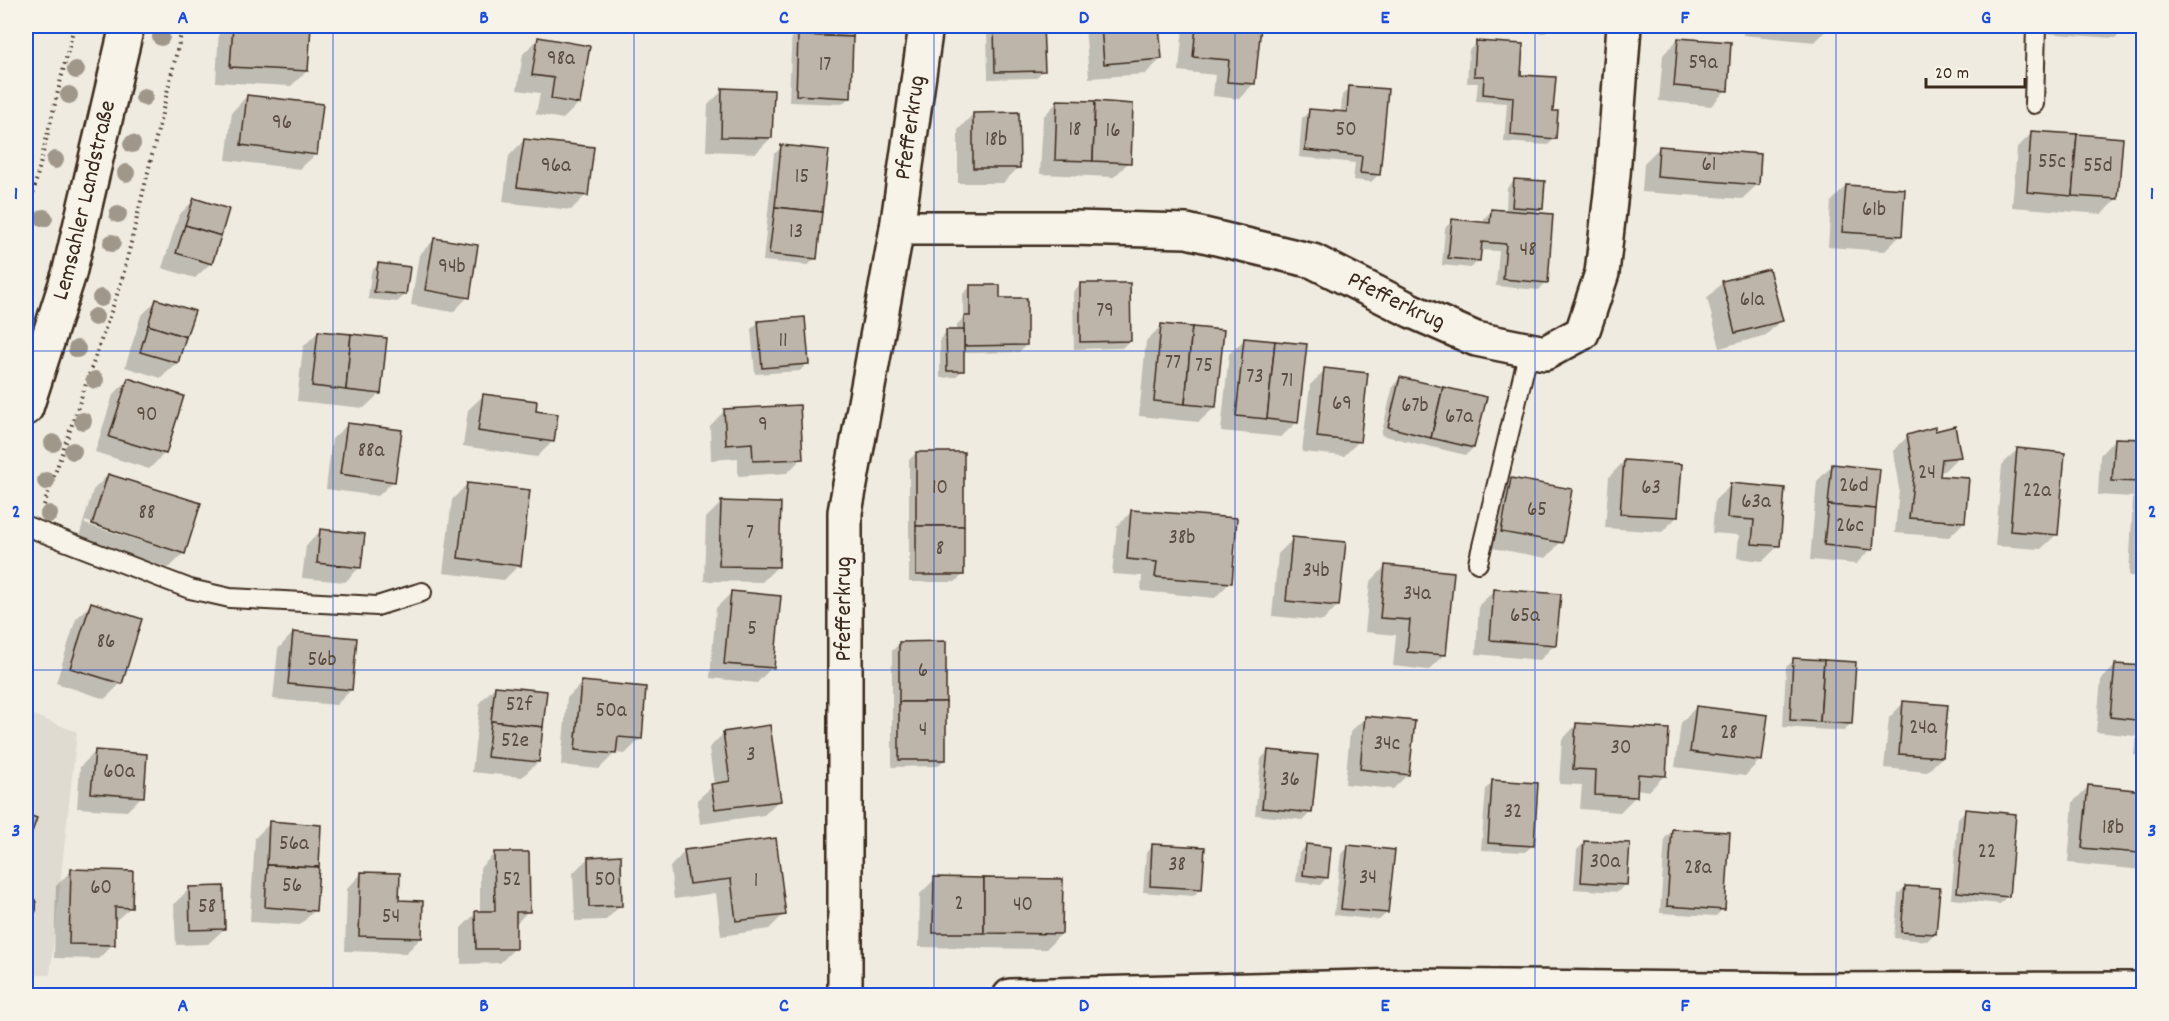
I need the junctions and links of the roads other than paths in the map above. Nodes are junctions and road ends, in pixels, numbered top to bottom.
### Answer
1 (127, 26) edge
2 (926, 26) edge
3 (1624, 26) edge
4 (2036, 26) edge
5 (2034, 104) dead end
6 (897, 228) junction
7 (1529, 350) junction
8 (26, 408) edge
9 (31, 527) edge
10 (1478, 563) dead end
11 (422, 592) dead end
12 (2144, 989) edge
13 (1302, 992) edge
14 (1803, 993) edge
15 (845, 996) edge
16 (1010, 996) edge

1 - 8 street, Lemsahler Landstraße
2 - 6 street, Pfefferkrug
3 - 7 street, Pfefferkrug
4 - 5 lane
6 - 7 street, Pfefferkrug
6 - 15 street, Pfefferkrug
7 - 10 lane
9 - 11 lane
12 - 14 street
13 - 14 street
13 - 16 street

